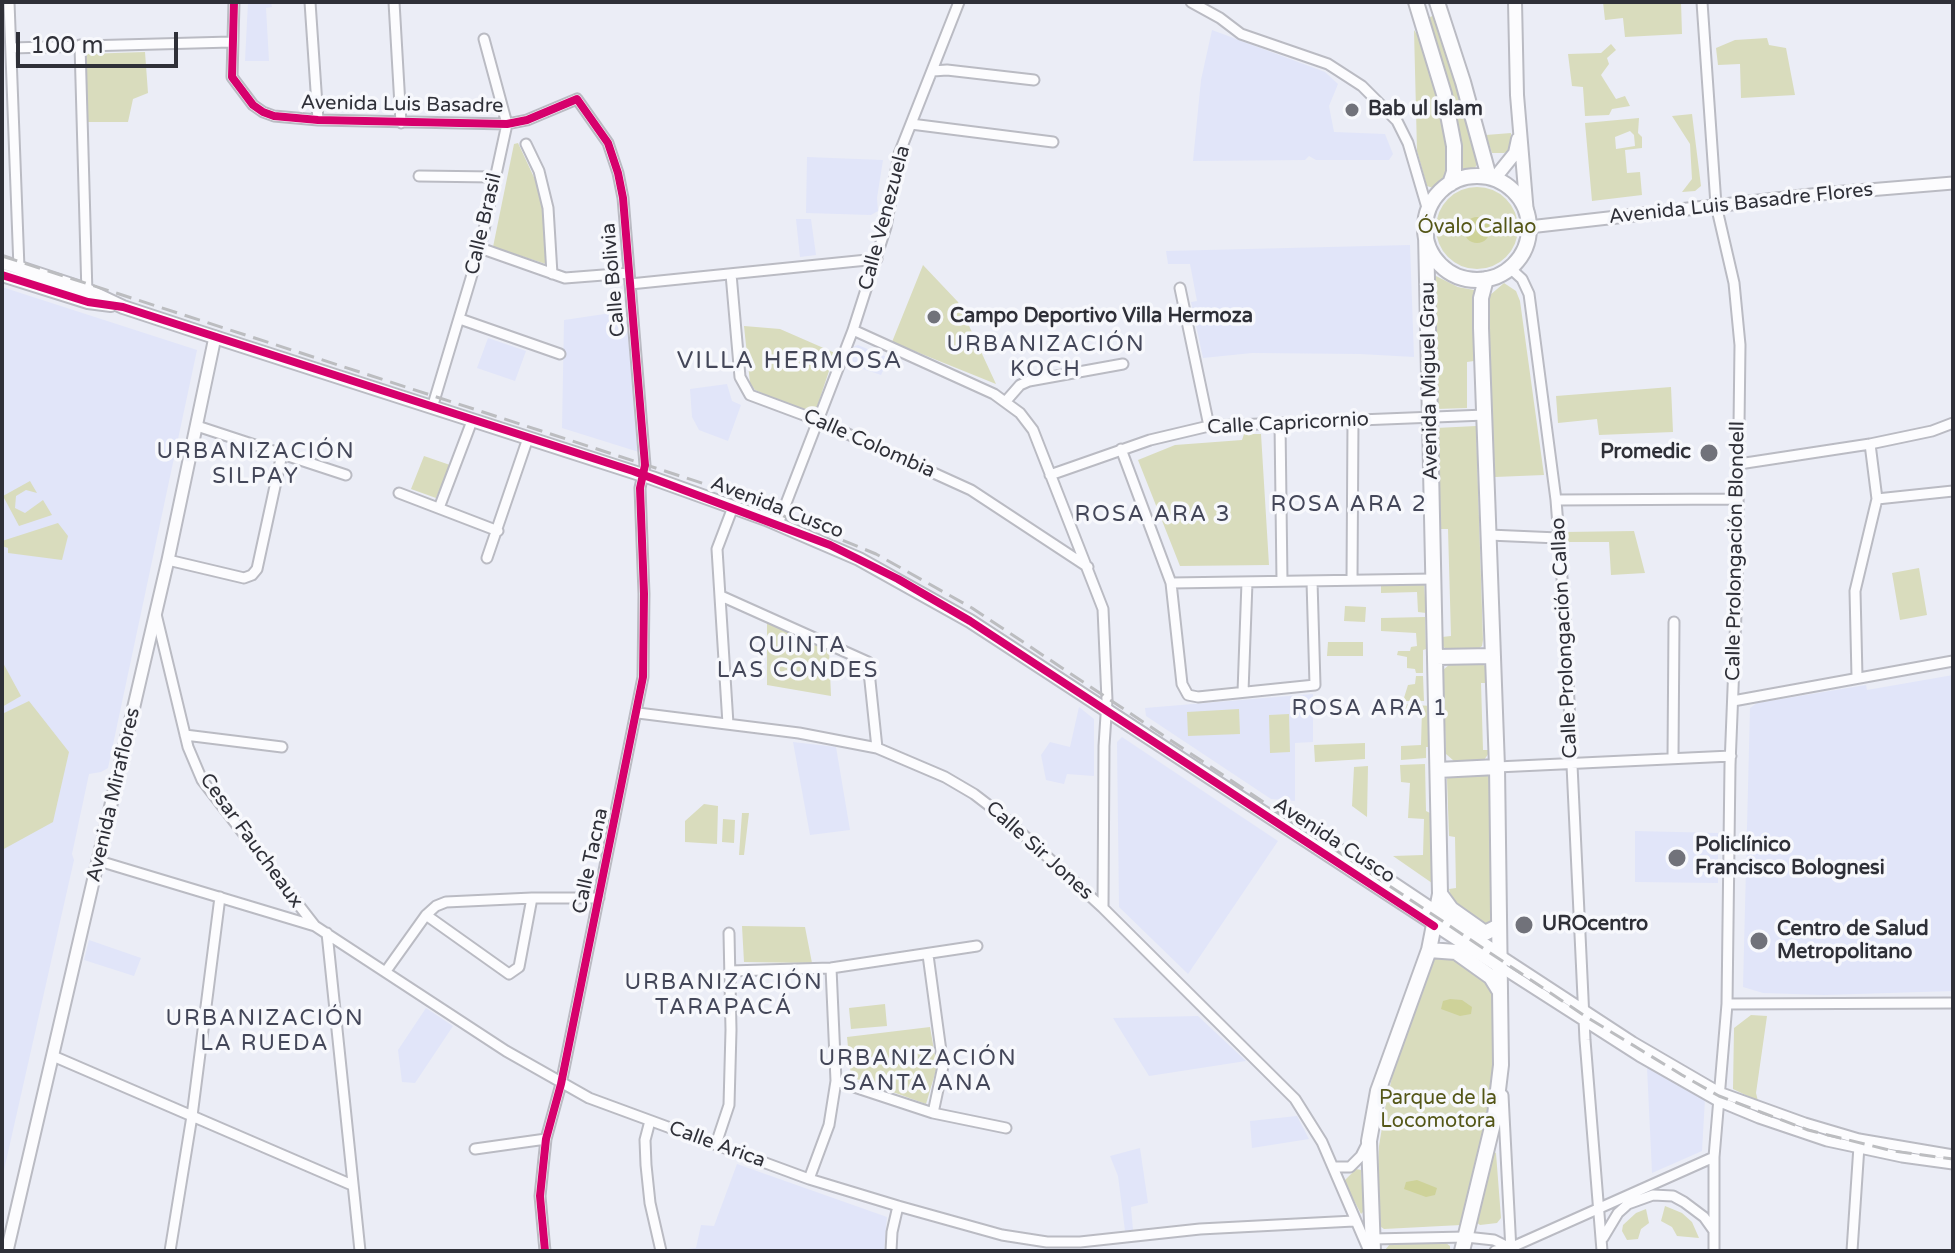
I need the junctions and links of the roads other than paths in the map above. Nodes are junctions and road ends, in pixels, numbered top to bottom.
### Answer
1 (9, 2) edge
2 (234, 2) edge
3 (310, 2) edge
4 (394, 2) edge
5 (959, 2) edge
6 (1191, 2) edge
7 (1416, 2) edge
8 (1437, 2) edge
9 (1515, 2) edge
10 (1702, 2) edge
11 (484, 39) dead end
12 (231, 42) junction
13 (80, 45) junction
14 (11, 48) junction
15 (933, 71) junction
16 (1034, 80) dead end
17 (573, 100) joint
18 (318, 120) junction
19 (401, 123) junction
20 (507, 124) junction
21 (911, 124) junction
22 (1519, 135) junction
23 (1053, 142) dead end
24 (526, 144) dead end
25 (419, 176) dead end
26 (494, 177) junction
27 (1491, 178) junction
28 (1953, 183) edge
29 (1450, 184) junction
30 (1716, 205) junction
31 (1428, 211) junction
32 (1528, 221) junction
33 (1426, 233) junction
34 (480, 248) junction
35 (877, 259) junction
36 (2, 262) edge
37 (19, 268) junction
38 (1510, 268) junction
39 (552, 274) junction
40 (731, 274) junction
41 (2, 275) edge
42 (629, 279) junction
43 (1486, 279) junction
44 (1180, 288) dead end
45 (88, 296) junction
46 (460, 319) junction
47 (853, 330) junction
48 (215, 337) junction
49 (560, 354) dead end
50 (1123, 364) dead end
51 (1006, 401) junction
52 (432, 408) junction
53 (1485, 415) junction
54 (1430, 417) junction
55 (817, 420) junction
56 (1353, 420) junction
57 (472, 421) junction
58 (1280, 423) junction
59 (1953, 423) edge
60 (197, 426) junction
61 (1209, 426) junction
62 (528, 438) junction
63 (1870, 444) junction
64 (1121, 449) junction
65 (282, 454) junction
66 (1739, 464) junction
67 (346, 475) dead end
68 (643, 475) junction
69 (1050, 475) junction
70 (1953, 491) edge
71 (399, 493) dead end
72 (1738, 499) junction
73 (1877, 499) junction
74 (1556, 500) junction
75 (733, 507) junction
76 (439, 508) junction
77 (778, 524) junction
78 (498, 531) junction
79 (1489, 535) junction
80 (1558, 538) junction
81 (487, 558) dead end
82 (168, 560) junction
83 (1088, 567) junction
84 (1434, 579) junction
85 (1352, 580) junction
86 (1282, 581) junction
87 (1312, 581) junction
88 (1247, 582) junction
89 (1171, 583) junction
90 (721, 596) junction
91 (156, 614) junction
92 (1674, 622) dead end
93 (1493, 656) junction
94 (1436, 657) junction
95 (1953, 661) edge
96 (1857, 677) junction
97 (1243, 692) junction
98 (1733, 701) junction
99 (1106, 711) junction
100 (638, 713) junction
101 (728, 724) junction
102 (185, 735) junction
103 (282, 747) dead end
104 (877, 748) junction
105 (1731, 756) junction
106 (1673, 758) junction
107 (1572, 762) junction
108 (1497, 767) junction
109 (1438, 770) junction
110 (99, 861) junction
111 (1440, 894) junction
112 (220, 897) junction
113 (532, 898) junction
114 (599, 898) junction
115 (1103, 908) junction
116 (426, 915) junction
117 (1436, 919) junction
118 (315, 926) junction
119 (1499, 926) junction
120 (327, 933) junction
121 (729, 933) dead end
122 (977, 946) dead end
123 (1429, 950) junction
124 (928, 955) junction
125 (1500, 961) junction
126 (831, 968) junction
127 (386, 971) junction
128 (730, 971) junction
129 (1500, 994) junction
130 (1953, 1003) edge
131 (1727, 1004) junction
132 (1585, 1016) junction
133 (53, 1056) junction
134 (1501, 1065) junction
135 (836, 1081) junction
136 (561, 1084) junction
137 (1719, 1097) junction
138 (933, 1113) junction
139 (192, 1116) junction
140 (650, 1121) junction
141 (1006, 1128) dead end
142 (546, 1139) junction
143 (1369, 1141) junction
144 (716, 1144) junction
145 (1859, 1144) junction
146 (475, 1149) dead end
147 (1953, 1155) edge
148 (1714, 1157) junction
149 (1953, 1164) edge
150 (1334, 1167) junction
151 (809, 1179) junction
152 (352, 1185) junction
153 (898, 1206) junction
154 (1599, 1206) junction
155 (1354, 1221) junction
156 (6, 1231) edge
157 (1714, 1231) junction
158 (1464, 1244) edge
159 (1602, 1246) edge
160 (1371, 1247) edge
161 (1510, 1249) edge
162 (7, 1251) edge
163 (170, 1251) edge
164 (360, 1251) edge
165 (545, 1251) edge
166 (661, 1251) edge
167 (891, 1251) edge
168 (1495, 1251) edge
169 (1714, 1251) edge
170 (1852, 1251) edge

1 - 14 street
2 - 12 street
3 - 18 street
4 - 19 street
5 - 15 street, Calle Venezuela
6 - 31 street
7 - 29 main road
8 - 27 main road
9 - 22 main road
10 - 30 street, Calle Prolongación Blondell
11 - 20 street, Calle Brasil
12 - 13 street
12 - 18 street, Avenida Luis Basadre
13 - 14 street
13 - 45 street
14 - 37 street
15 - 16 street
15 - 21 street, Calle Venezuela
17 - 20 street, Avenida Luis Basadre
17 - 42 street, Calle Bolivia
18 - 19 street, Avenida Luis Basadre
19 - 20 street, Avenida Luis Basadre
20 - 26 street, Calle Brasil
21 - 23 street
21 - 35 street, Calle Venezuela
22 - 27 main road
22 - 32 main road
24 - 39 street
25 - 26 street
26 - 34 street, Calle Brasil
27 - 29 main road
27 - 32 main road
28 - 30 street, Avenida Luis Basadre Flores
29 - 31 main road
30 - 32 street, Avenida Luis Basadre Flores
30 - 66 street, Calle Prolongación Blondell
31 - 33 main road
32 - 38 main road
33 - 43 main road
33 - 54 main road, Avenida Miguel Grau
34 - 39 street
34 - 46 street, Calle Brasil
35 - 40 street
35 - 47 street, Calle Venezuela
36 - 37 main road, Avenida Cusco
37 - 45 main road, Avenida Cusco
38 - 43 main road
38 - 74 street, Calle Prolongación Callao
39 - 42 street
40 - 42 street
40 - 55 street, Calle Colombia
41 - 45 main road, Avenida Cusco
42 - 68 street, Calle Bolivia
43 - 53 main road
44 - 61 street
45 - 48 main road, Avenida Cusco
46 - 49 street
46 - 52 street, Calle Brasil
47 - 51 street
47 - 55 street, Calle Venezuela
48 - 52 main road, Avenida Cusco
48 - 60 street, Avenida Miraflores
50 - 51 street
51 - 69 street
52 - 57 main road, Avenida Cusco
53 - 54 street, Calle Capricornio
53 - 79 main road
54 - 56 street, Calle Capricornio
54 - 84 main road, Avenida Miguel Grau
55 - 77 street, Calle Venezuela
55 - 83 street, Calle Colombia
56 - 58 street, Calle Capricornio
56 - 85 street
57 - 62 main road, Avenida Cusco
57 - 76 street
58 - 61 street, Calle Capricornio
58 - 86 street
59 - 63 street
60 - 65 street
60 - 82 street, Avenida Miraflores
61 - 64 street, Calle Capricornio
62 - 68 main road, Avenida Cusco
62 - 78 street
63 - 66 street
63 - 73 street
64 - 69 street, Calle Capricornio
64 - 89 street
65 - 67 street
65 - 82 street
66 - 72 street, Calle Prolongación Blondell
68 - 75 main road, Avenida Cusco
68 - 100 street, Calle Tacna
69 - 83 street
70 - 73 street
71 - 76 street
72 - 74 street
72 - 98 street, Calle Prolongación Blondell
73 - 96 street
74 - 80 street, Calle Prolongación Callao
75 - 77 main road, Avenida Cusco
75 - 90 street
76 - 78 street
77 - 99 main road, Avenida Cusco
78 - 81 street
79 - 80 street
79 - 93 main road
80 - 107 street, Calle Prolongación Callao
82 - 91 street, Avenida Miraflores
83 - 99 street
84 - 85 street
84 - 94 main road, Avenida Miguel Grau
85 - 87 street
86 - 87 street
86 - 88 street
87 - 97 street
88 - 89 street
88 - 97 street
89 - 97 street
90 - 101 street
90 - 104 street
91 - 102 street, Cesar Faucheaux
91 - 110 street, Avenida Miraflores
92 - 106 street
93 - 94 main road
93 - 108 main road
94 - 109 main road, Avenida Miguel Grau
95 - 96 street
96 - 98 street
98 - 105 street, Calle Prolongación Blondell
99 - 115 street
99 - 117 main road, Avenida Cusco
100 - 101 street, Calle Sir Jones
100 - 114 street, Calle Tacna
101 - 104 street, Calle Sir Jones
102 - 103 street
102 - 118 street, Cesar Faucheaux
104 - 115 street, Calle Sir Jones
105 - 106 street
105 - 131 street, Calle Prolongación Blondell
106 - 107 street
107 - 108 street
107 - 132 street, Calle Prolongación Callao
108 - 109 main road
108 - 119 main road
109 - 111 main road, Avenida Miguel Grau
110 - 112 street, Calle Arica
110 - 133 street, Avenida Miraflores
111 - 117 main road, Avenida Miguel Grau
111 - 119 main road
112 - 118 street, Calle Arica
112 - 139 street
113 - 114 street
113 - 116 street
113 - 116 street
114 - 136 street, Calle Tacna
115 - 150 street, Calle Sir Jones
116 - 127 street
117 - 123 main road, Avenida Miguel Grau
117 - 125 main road, Avenida Cusco
118 - 120 street, Calle Arica
119 - 125 main road
120 - 127 street, Calle Arica
120 - 152 street
121 - 128 street
122 - 124 street
123 - 129 main road
123 - 143 main road, Avenida Miguel Grau
124 - 126 street
124 - 138 street
125 - 129 main road
125 - 132 street, Avenida Cusco
126 - 128 street
126 - 135 street
127 - 136 street, Calle Arica
128 - 144 street
129 - 134 main road
130 - 131 street
131 - 137 street, Calle Prolongación Blondell
132 - 137 street, Avenida Cusco
132 - 154 street, Calle Prolongación Callao
133 - 139 street
133 - 156 street, Avenida Miraflores
134 - 158 main road
134 - 161 street
135 - 138 street
135 - 151 street
136 - 140 street, Calle Arica
136 - 142 street, Calle Tacna
137 - 145 street, Avenida Cusco
137 - 148 street, Calle Prolongación Blondell
138 - 141 street
139 - 152 street
139 - 163 street
140 - 144 street, Calle Arica
140 - 166 street
142 - 146 street
142 - 165 street, Calle Tacna
143 - 150 street
143 - 160 main road, Avenida Miguel Grau
144 - 151 street, Calle Arica
145 - 147 street
145 - 149 street
145 - 170 street
148 - 154 street
148 - 157 street, Calle Prolongación Blondell
150 - 155 street, Calle Sir Jones
151 - 153 street, Calle Arica
152 - 164 street
153 - 155 street, Calle Arica
153 - 167 street
154 - 159 street, Calle Prolongación Callao
154 - 161 street
155 - 160 street
156 - 162 street, Avenida Miraflores
157 - 159 street
157 - 169 street, Calle Prolongación Blondell
158 - 160 street
158 - 161 street
161 - 168 street

